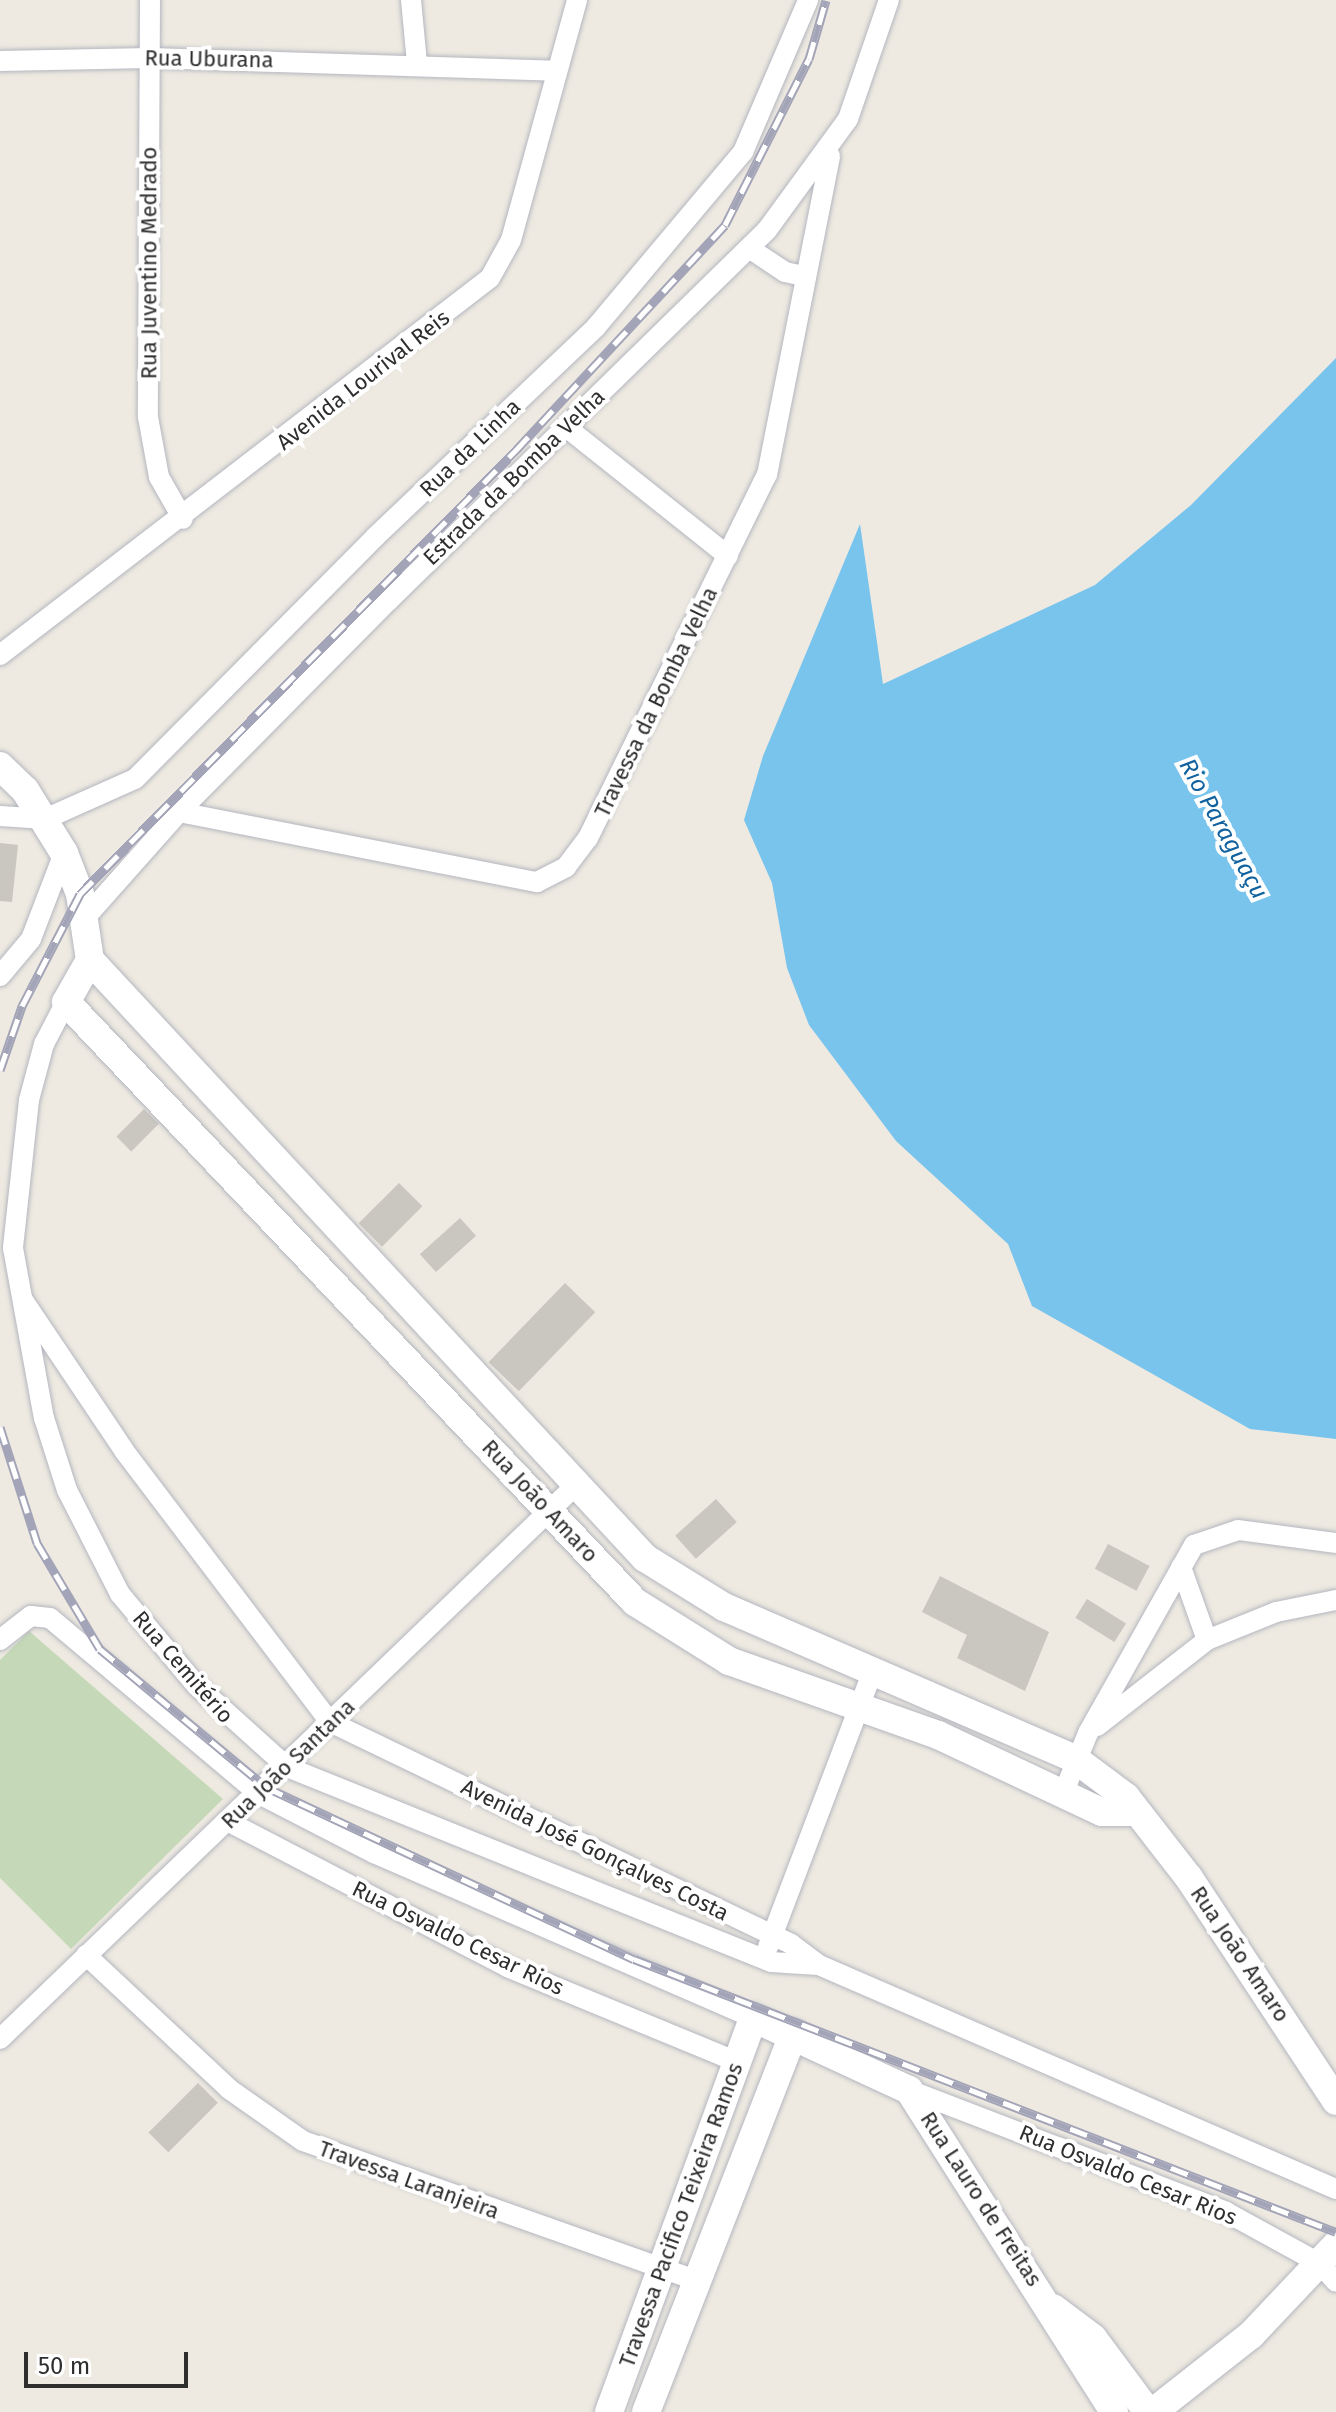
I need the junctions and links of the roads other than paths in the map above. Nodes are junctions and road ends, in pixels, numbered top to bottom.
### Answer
1 (150, 0) edge
2 (411, 0) edge
3 (577, 0) edge
4 (808, 0) edge
5 (889, 0) edge
6 (150, 58) junction
7 (0, 61) edge
8 (417, 63) junction
9 (557, 71) junction
10 (831, 149) junction
11 (749, 248) junction
12 (804, 276) junction
13 (566, 427) junction
14 (183, 519) junction
15 (728, 556) junction
16 (0, 655) edge
17 (0, 766) edge
18 (179, 812) junction
19 (0, 816) edge
20 (45, 819) junction
21 (64, 853) junction
22 (84, 919) junction
23 (90, 960) junction
24 (0, 976) edge
25 (66, 1002) junction
26 (23, 1300) junction
27 (573, 1488) junction
28 (551, 1509) junction
29 (1336, 1543) edge
30 (1181, 1567) junction
31 (1336, 1600) edge
32 (0, 1640) edge
33 (1207, 1640) junction
34 (874, 1668) junction
35 (858, 1706) junction
36 (330, 1722) junction
37 (1088, 1733) junction
38 (1075, 1759) junction
39 (287, 1767) junction
40 (259, 1794) junction
41 (1063, 1794) junction
42 (1136, 1812) junction
43 (229, 1822) junction
44 (773, 1935) junction
45 (86, 1955) junction
46 (764, 1959) junction
47 (819, 1965) junction
48 (753, 2018) junction
49 (793, 2034) junction
50 (0, 2039) edge
51 (832, 2059) junction
52 (737, 2062) junction
53 (780, 2065) junction
54 (909, 2090) junction
55 (1336, 2101) edge
56 (1336, 2189) edge
57 (1330, 2264) edge
58 (660, 2268) junction
59 (695, 2280) junction
60 (1053, 2308) junction
61 (609, 2412) edge
62 (646, 2412) edge
63 (1114, 2412) edge
64 (1151, 2412) edge

1 - 6 street, Rua Juventino Medrado
2 - 8 street
3 - 9 street, Avenida Lourival Reis
4 - 20 street, Rua da Linha
5 - 10 street, Estrada da Bomba Velha
6 - 7 street, Rua Uburana
6 - 8 street, Rua Uburana
6 - 14 street, Rua Juventino Medrado
8 - 9 street, Rua Uburana
9 - 14 street, Avenida Lourival Reis
10 - 11 street, Estrada da Bomba Velha
10 - 12 street, Travessa da Bomba Velha
11 - 12 street
11 - 13 street, Estrada da Bomba Velha
12 - 15 street, Travessa da Bomba Velha
13 - 15 street
13 - 18 street, Estrada da Bomba Velha
14 - 16 street, Avenida Lourival Reis
15 - 18 street, Travessa da Bomba Velha
17 - 20 street
18 - 22 street, Estrada da Bomba Velha
19 - 20 street
20 - 21 street
21 - 22 street
21 - 24 street
22 - 23 street
23 - 25 street
23 - 27 street, Rua João Amaro
25 - 26 street, Rua Cemitério
25 - 28 street, Rua João Amaro
26 - 36 street, Avenida José Gonçalves Costa
26 - 39 street, Rua Cemitério
27 - 28 street, Rua João Santana
27 - 34 street, Rua João Amaro
28 - 35 street, Rua João Amaro
28 - 36 street, Rua João Santana
29 - 30 street
30 - 33 street
30 - 37 street
31 - 33 street
32 - 40 street, Rua Cemitério
33 - 37 street
34 - 35 street
34 - 38 street, Rua João Amaro
35 - 41 street, Rua João Amaro
35 - 44 street
36 - 39 street, Rua João Santana
36 - 44 street, Avenida José Gonçalves Costa
37 - 38 street
38 - 41 street
38 - 42 street, Rua João Amaro
39 - 40 street, Rua João Santana
39 - 46 street, Rua Cemitério
40 - 43 street, Rua João Santana
40 - 48 street, Rua Osvaldo Cesar Rios
41 - 42 street, Rua João Amaro
42 - 55 street, Rua João Amaro
43 - 45 street, Rua João Santana
43 - 52 street, Rua Osvaldo Cesar Rios
44 - 46 street
44 - 47 street, Avenida José Gonçalves Costa
45 - 50 street, Rua João Santana
45 - 58 street, Travessa Laranjeira
46 - 47 street, Rua Cemitério
47 - 56 street, Avenida José Gonçalves Costa
48 - 49 street
48 - 52 street, Travessa Pacifico Teixeira Ramos
49 - 51 street
49 - 53 street, Travessa Pacifico Teixeira Ramos
51 - 53 street
51 - 54 street
52 - 53 street
52 - 58 street, Travessa Pacifico Teixeira Ramos
53 - 59 street, Travessa Pacifico Teixeira Ramos
54 - 57 street, Rua Osvaldo Cesar Rios
54 - 60 street, Rua Lauro de Freitas
57 - 64 street
58 - 59 street, Travessa Laranjeira
58 - 61 street, Travessa Pacifico Teixeira Ramos
59 - 62 street, Travessa Pacifico Teixeira Ramos
60 - 63 street, Rua Lauro de Freitas
60 - 64 street, Rua Lauro de Freitas

